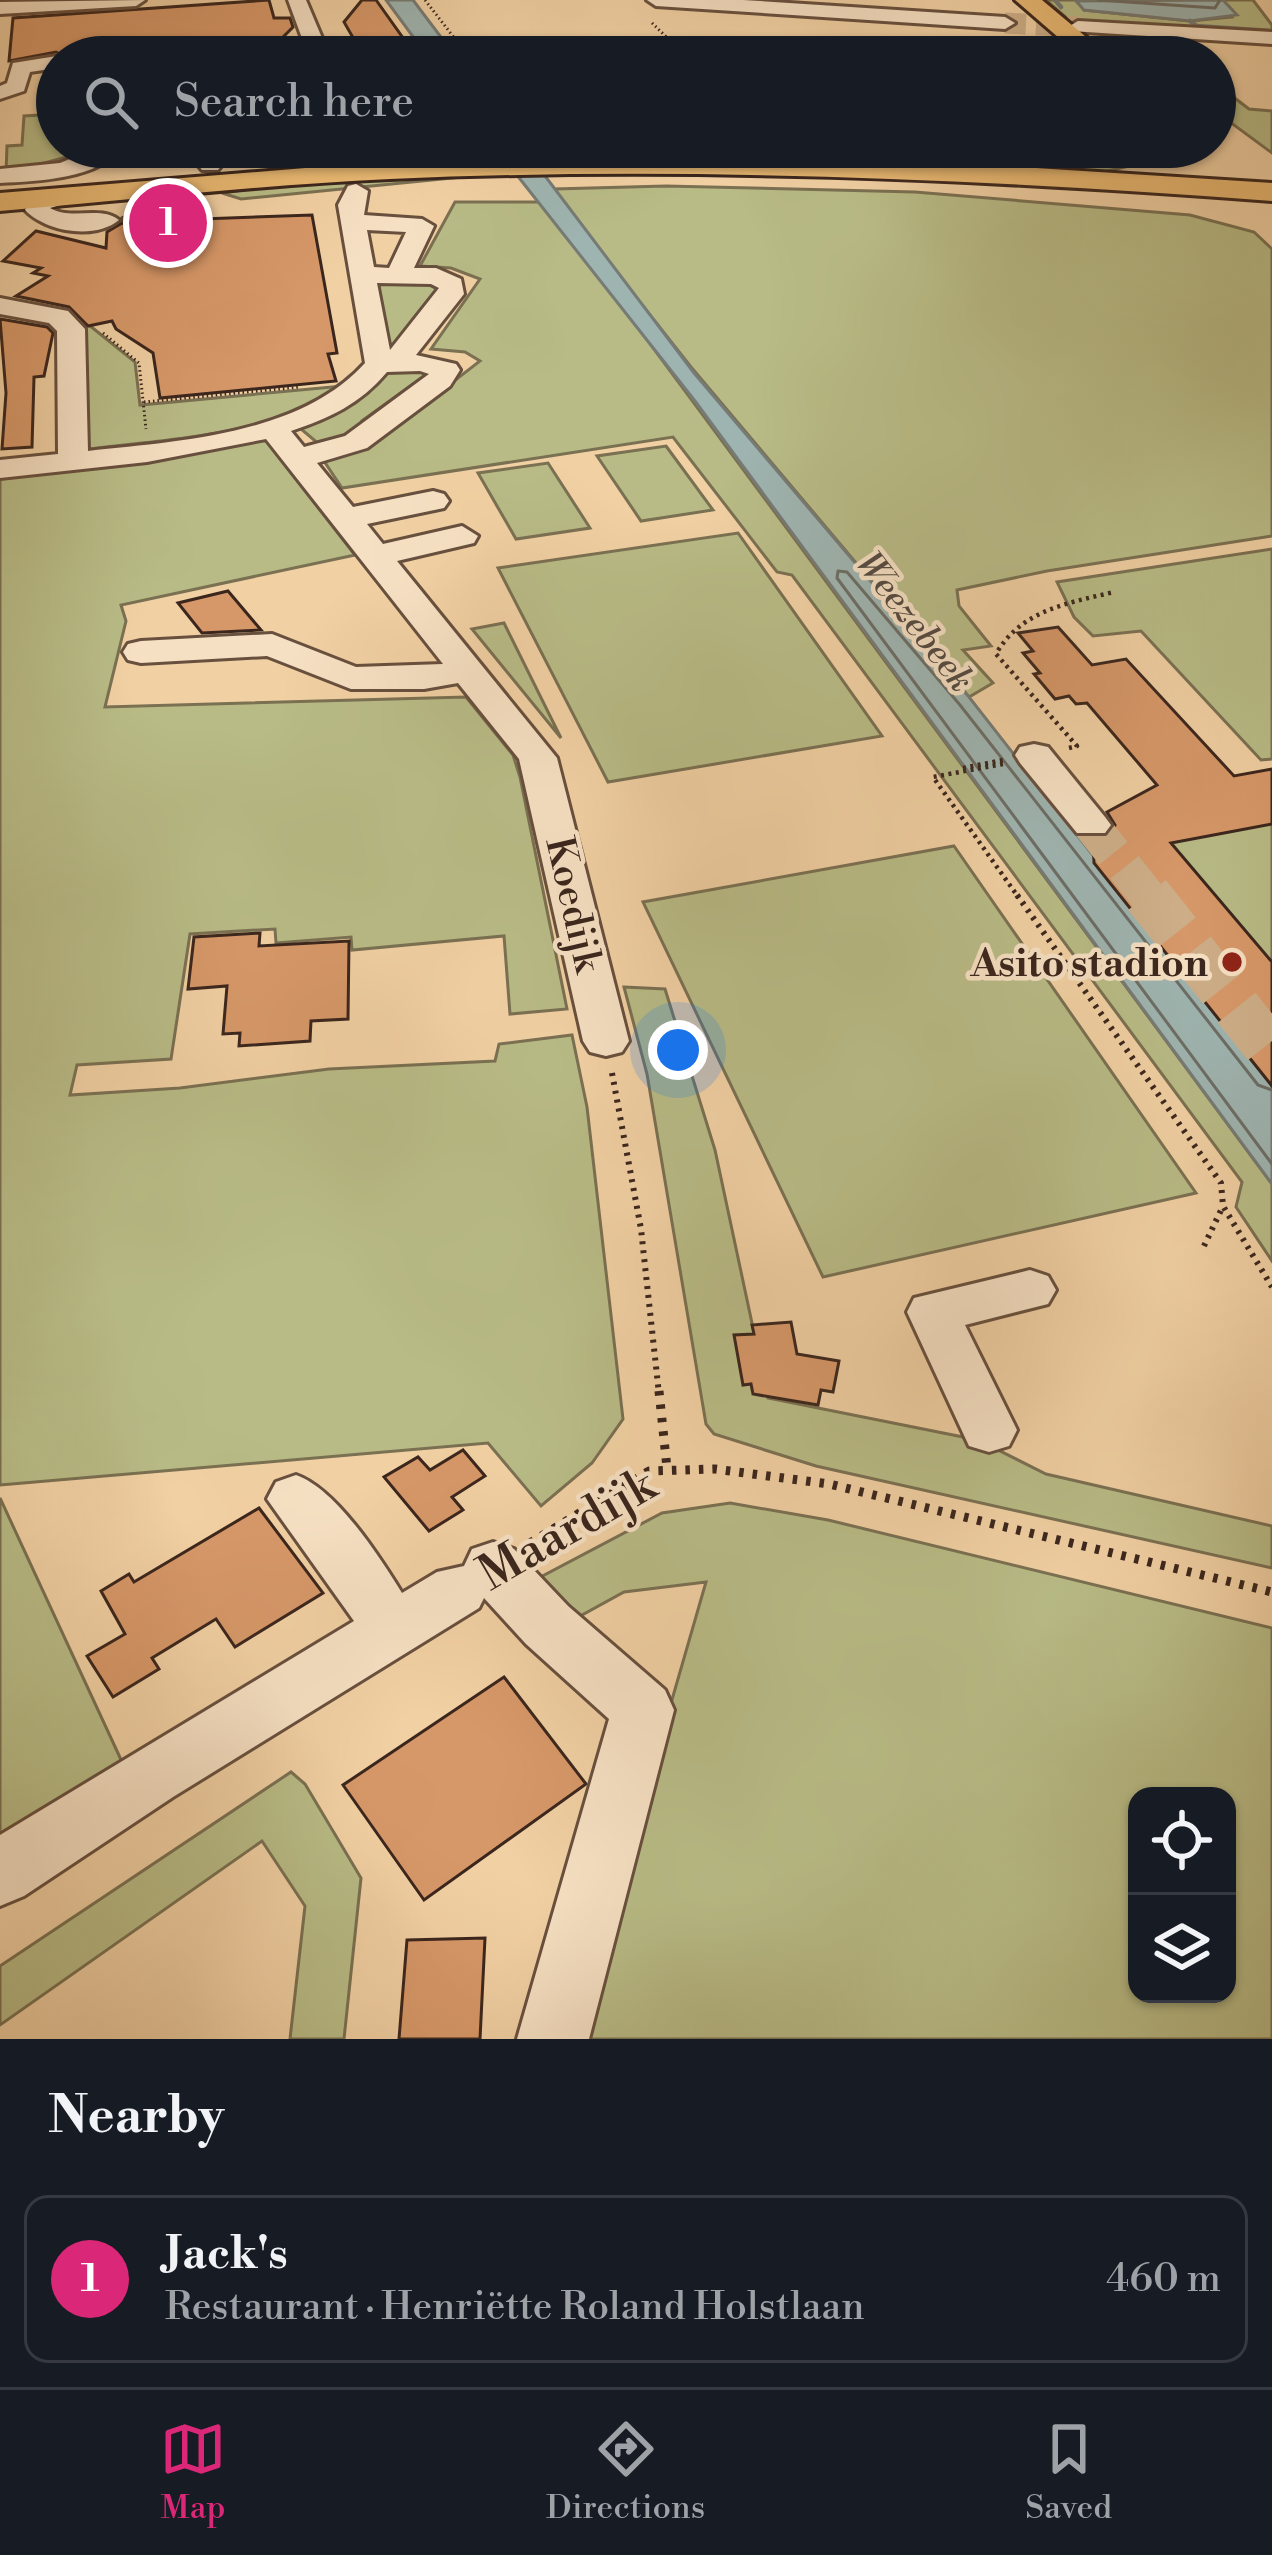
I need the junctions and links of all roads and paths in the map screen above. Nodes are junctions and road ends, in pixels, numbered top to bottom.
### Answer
1 (136, 0) edge
2 (297, 0) edge
3 (425, 0) edge
4 (656, 0) edge
5 (1027, 0) tunnel mouth
6 (802, 7) edge
7 (0, 8) edge
8 (1001, 11) edge
9 (654, 25) dead end
10 (1078, 27) tunnel mouth
11 (312, 36) edge
12 (453, 36) edge
13 (665, 36) edge
14 (1036, 36) tunnel mouth
15 (1071, 36) edge
16 (1272, 38) edge
17 (36, 65) edge
18 (0, 93) edge
19 (59, 168) edge
20 (751, 168) edge
21 (853, 168) edge
22 (1131, 168) edge
23 (1209, 168) edge
24 (530, 175) junction
25 (0, 176) edge
26 (259, 178) junction
27 (1086, 180) junction
28 (347, 185) edge
29 (1253, 193) edge
30 (0, 202) edge
31 (230, 202) junction
32 (50, 204) junction
33 (173, 205) junction
34 (0, 213) edge
35 (135, 219) dead end
36 (107, 220) dead end
37 (365, 275) junction
38 (398, 275) junction
39 (0, 306) edge
40 (66, 322) junction
41 (381, 369) junction
42 (143, 402) junction
43 (287, 444) junction
44 (147, 451) junction
45 (73, 461) junction
46 (0, 469) edge
47 (433, 501) dead end
48 (348, 518) junction
49 (462, 536) dead end
50 (377, 555) junction
51 (1114, 592) dead end
52 (141, 652) dead end
53 (469, 670) junction
54 (1021, 758) junction
55 (954, 772) junction
56 (1091, 825) tunnel mouth
57 (606, 1041) joint
58 (1223, 1206) junction
59 (1204, 1246) dead end
60 (1272, 1287) edge
61 (1030, 1290) dead end
62 (989, 1430) dead end
63 (667, 1468) junction
64 (296, 1499) dead end
65 (476, 1578) junction
66 (1272, 1592) edge
67 (392, 1631) junction
68 (0, 1873) edge
69 (553, 2039) edge

1 - 7 street
2 - 11 street
3 - 12 path
4 - 6 street
5 - 15 main road
6 - 8 street
8 - 14 main road
9 - 13 path
10 - 16 street
17 - 18 street
19 - 25 street
20 - 24 main road
21 - 27 main road
22 - 27 main road
23 - 29 main road
24 - 28 main road
24 - 29 main road
26 - 28 main road
26 - 31 main road
26 - 32 main road
27 - 29 main road
28 - 31 main road
28 - 37 street
28 - 38 street
30 - 32 main road
31 - 33 main road
32 - 33 main road
32 - 34 main road
32 - 36 street
33 - 35 street
37 - 38 street
37 - 41 street
38 - 41 street
39 - 40 street
40 - 42 path
40 - 45 street
41 - 42 path
41 - 43 street
41 - 43 street
42 - 44 path
43 - 44 street
43 - 48 street, Koedijk
44 - 45 street
45 - 46 street
47 - 48 street
48 - 50 street, Koedijk
49 - 50 street
50 - 53 street, Koedijk
51 - 54 path
52 - 53 street
53 - 57 street, Koedijk
54 - 55 path
54 - 55 path
54 - 56 street
55 - 58 path
57 - 63 path
58 - 59 path
58 - 60 path
61 - 62 street
63 - 65 path, Maardijk
63 - 66 path, Maardijk
64 - 67 street
65 - 67 street, Maardijk
65 - 69 street
67 - 68 street, Maardijk

